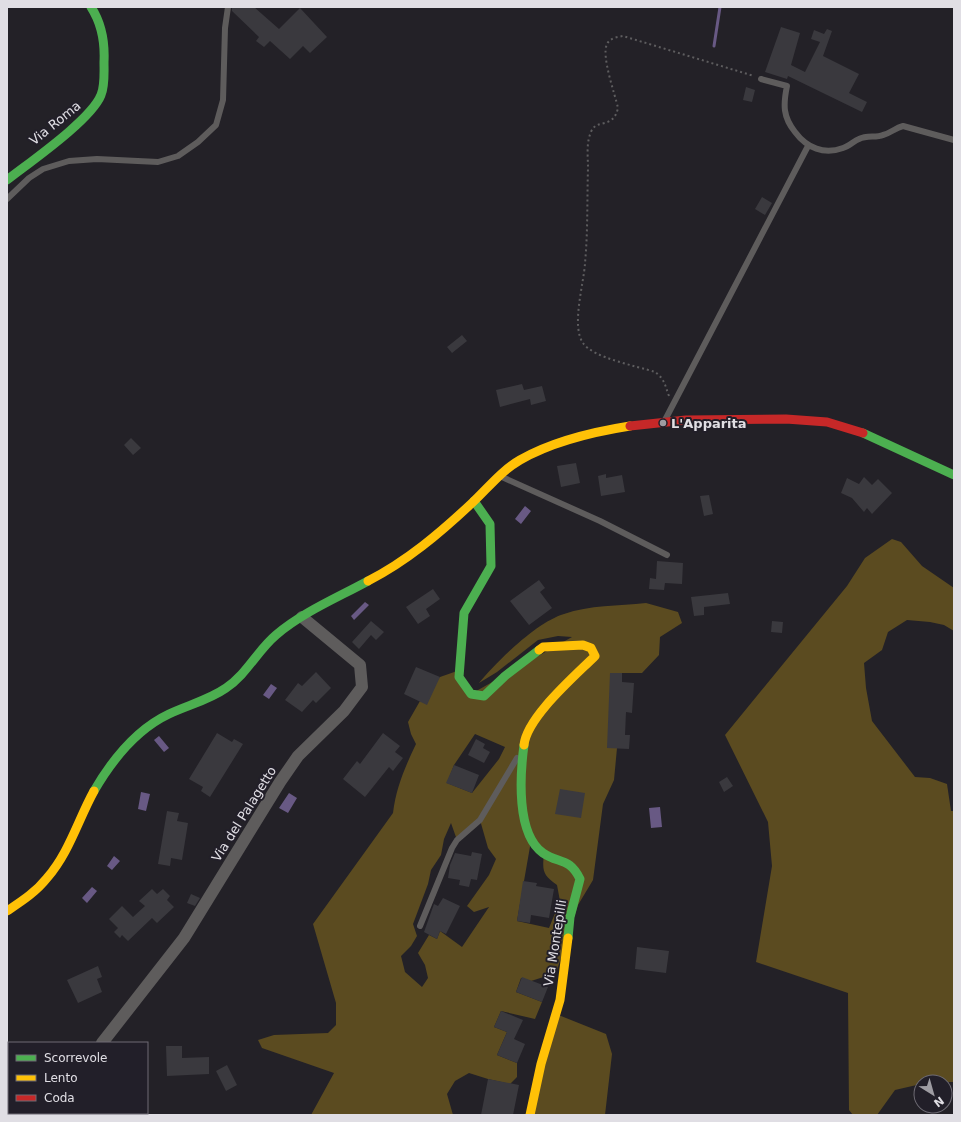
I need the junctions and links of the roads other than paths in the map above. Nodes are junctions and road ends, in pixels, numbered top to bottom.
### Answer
1 (91, 7) edge
2 (228, 7) edge
3 (761, 79) road end
4 (954, 140) edge
5 (808, 146) junction
6 (7, 180) edge
7 (7, 199) edge
8 (663, 424) junction
9 (954, 475) edge
10 (500, 476) junction
11 (474, 501) junction
12 (667, 555) dead end
13 (302, 617) junction
14 (524, 746) junction
15 (7, 911) edge
16 (420, 926) dead end
17 (103, 1042) edge
18 (530, 1115) edge

1 - 6 street, Via Roma
2 - 7 lane
3 - 5 lane
4 - 5 lane
5 - 8 lane
8 - 9 street
8 - 10 street
10 - 11 street
10 - 12 lane
11 - 13 street
11 - 14 street, Via Montepilli
13 - 15 street
13 - 17 street, Via del Palagetto
14 - 16 lane
14 - 18 street, Via Montepilli

